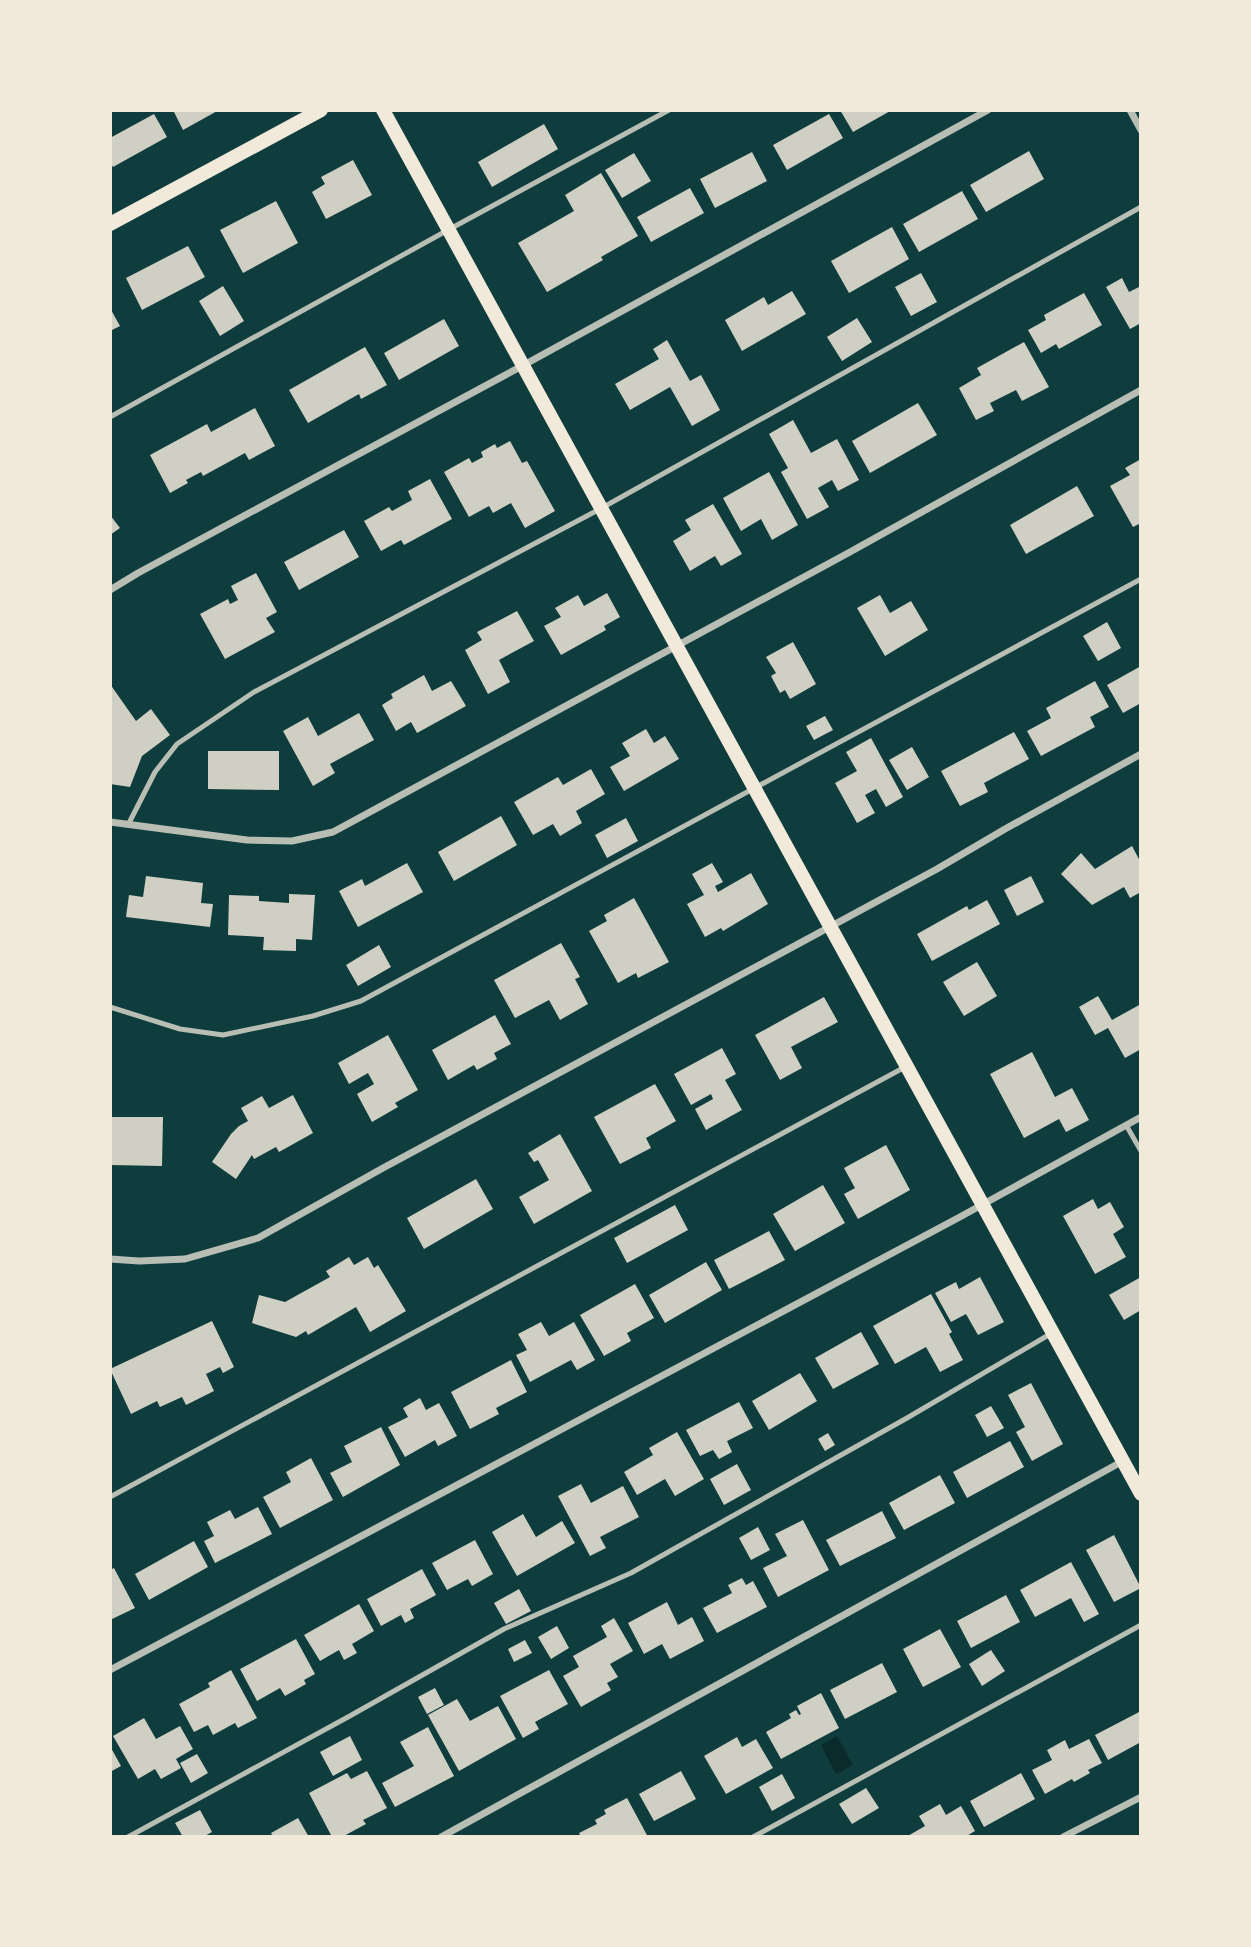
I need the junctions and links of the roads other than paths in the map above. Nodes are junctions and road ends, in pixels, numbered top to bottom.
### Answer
1 (321, 110) edge
2 (383, 110) edge
3 (669, 110) edge
4 (988, 110) edge
5 (1130, 110) edge
6 (1141, 130) edge
7 (1141, 207) edge
8 (110, 224) edge
9 (448, 230) junction
10 (522, 366) junction
11 (1141, 390) edge
12 (110, 417) edge
13 (600, 509) junction
14 (1141, 579) edge
15 (110, 590) edge
16 (675, 646) junction
17 (1141, 754) edge
18 (753, 788) junction
19 (110, 822) edge
20 (128, 825) junction
21 (830, 927) junction
22 (110, 1007) edge
23 (906, 1067) junction
24 (1141, 1117) edge
25 (1126, 1125) junction
26 (1141, 1151) edge
27 (982, 1205) junction
28 (110, 1259) edge
29 (1052, 1333) junction
30 (1122, 1461) junction
31 (1141, 1494) edge
32 (110, 1497) edge
33 (1141, 1625) edge
34 (110, 1670) edge
35 (1141, 1797) edge
36 (128, 1837) edge
37 (441, 1837) edge
38 (753, 1837) edge
39 (1063, 1837) edge

1 - 8 main road
2 - 9 main road
3 - 9 lane
4 - 10 street
5 - 6 street
7 - 13 lane
9 - 10 main road
9 - 12 lane
10 - 13 main road
10 - 15 street
11 - 16 street
13 - 16 main road
13 - 20 lane
14 - 18 lane
16 - 18 main road
16 - 20 street
17 - 21 street
18 - 21 main road
18 - 22 lane
19 - 20 street
21 - 23 main road
21 - 28 street
23 - 27 main road
23 - 32 lane
24 - 25 street
25 - 26 lane
25 - 27 street
27 - 29 main road
27 - 34 street
29 - 30 main road
29 - 36 lane
30 - 31 main road
30 - 37 street
33 - 38 lane
35 - 39 street

